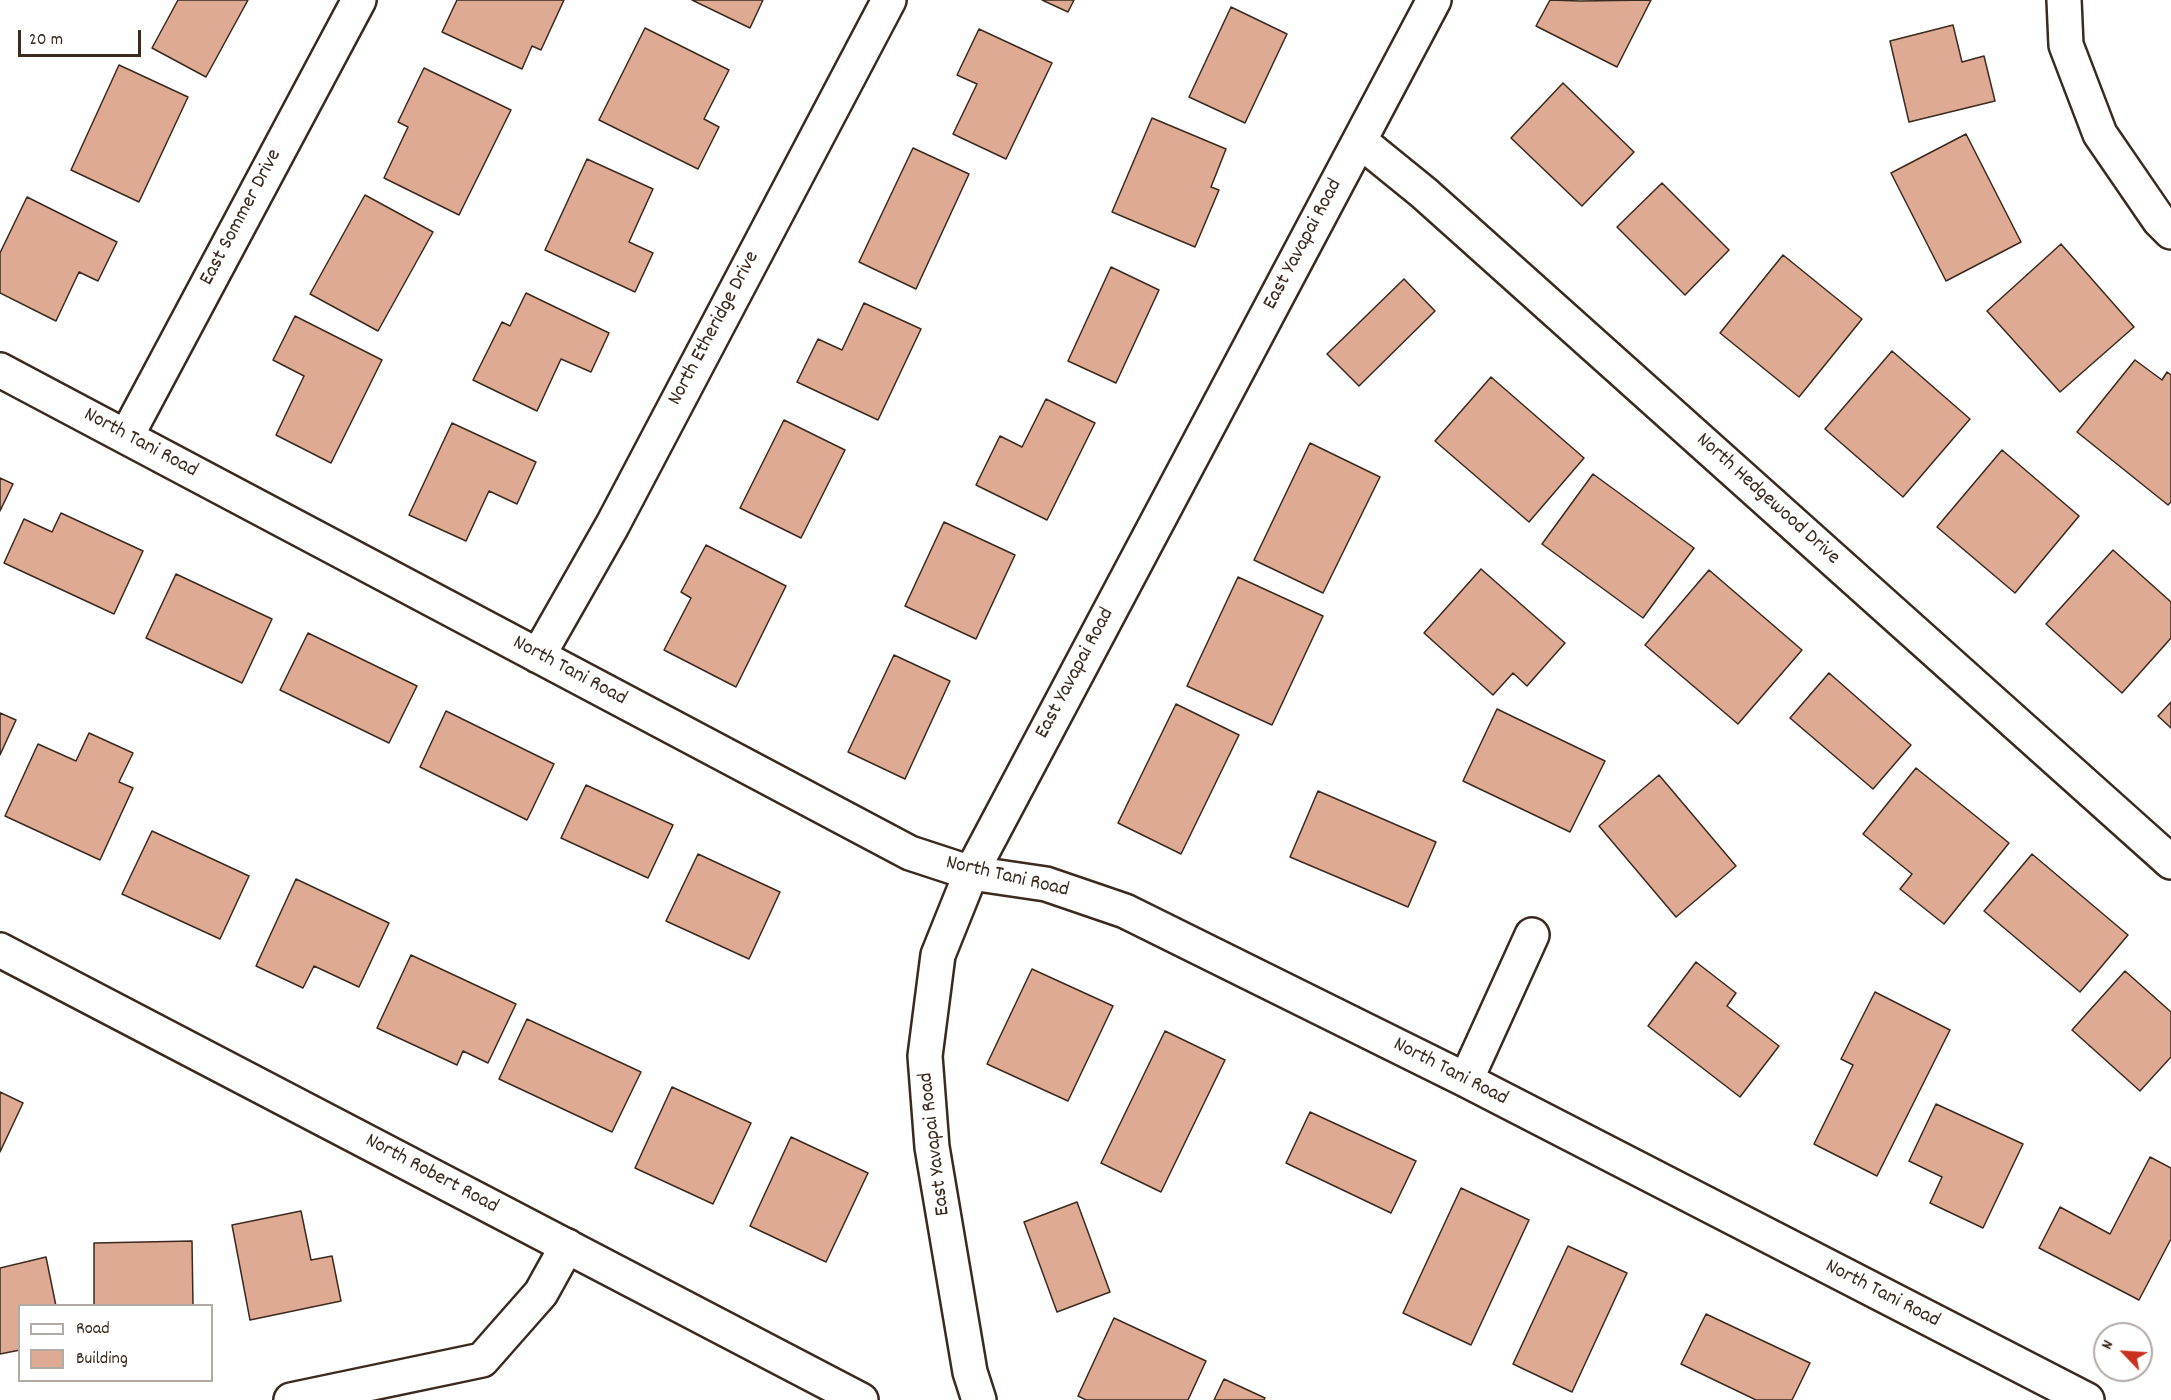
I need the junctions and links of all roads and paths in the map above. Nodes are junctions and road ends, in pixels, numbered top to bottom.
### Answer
1 (359, 0) edge
2 (889, 0) edge
3 (1434, 0) edge
4 (2064, 0) edge
5 (1360, 141) junction
6 (2171, 232) edge
7 (0, 370) edge
8 (126, 437) junction
9 (538, 656) junction
10 (2171, 862) edge
11 (971, 873) junction
12 (1532, 935) dead end
13 (0, 950) edge
14 (1466, 1080) junction
15 (567, 1246) junction
16 (291, 1400) edge
17 (861, 1400) edge
18 (979, 1400) edge
19 (2087, 1400) edge

1 - 8 street, East Sommer Drive
2 - 9 street, North Etheridge Drive
3 - 5 street, East Yavapai Road
4 - 6 street
5 - 10 street, North Hedgewood Drive
5 - 11 street, East Yavapai Road
7 - 8 street, North Tani Road
8 - 9 street, North Tani Road
9 - 11 street, North Tani Road
11 - 14 street, North Tani Road
11 - 18 street, East Yavapai Road
12 - 14 street
13 - 15 street, North Robert Road
14 - 19 street, North Tani Road
15 - 16 street
15 - 17 street, North Robert Road

